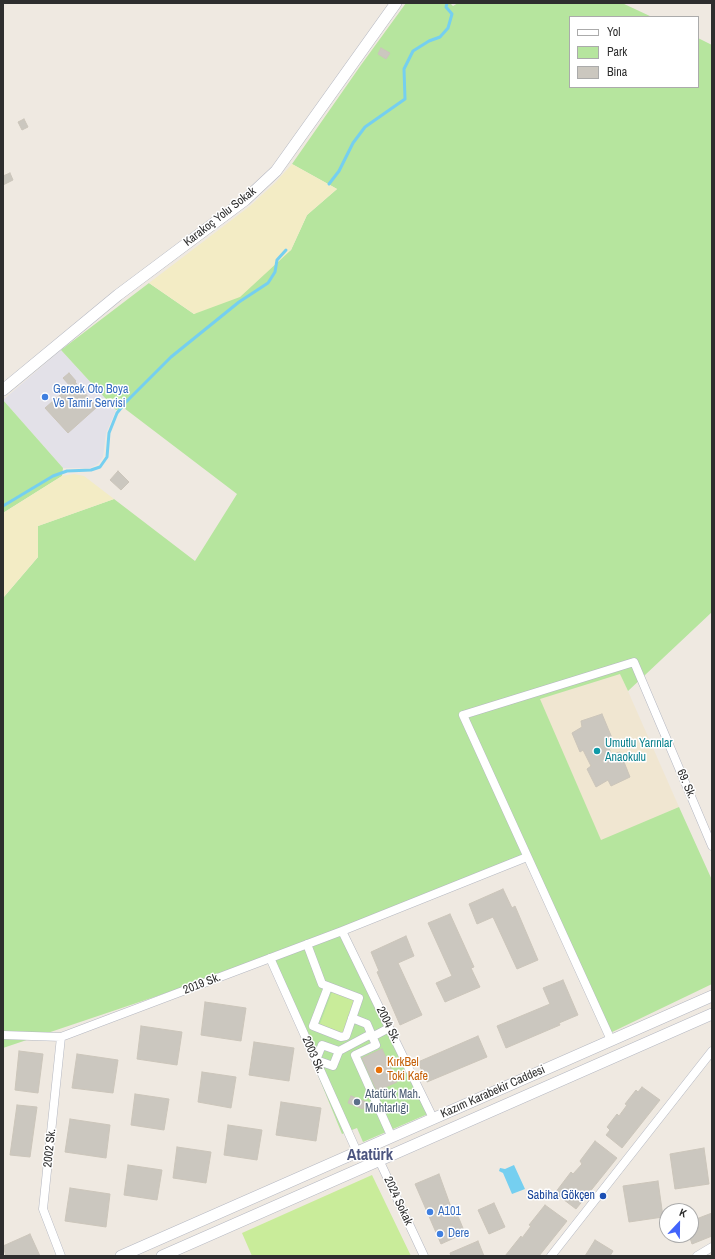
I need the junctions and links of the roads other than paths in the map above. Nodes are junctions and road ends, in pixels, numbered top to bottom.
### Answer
1 (396, 3) edge
2 (3, 390) edge
3 (711, 842) edge
4 (527, 857) junction
5 (342, 931) junction
6 (307, 944) junction
7 (270, 958) junction
8 (328, 987) junction
9 (712, 996) edge
10 (712, 1014) edge
11 (352, 1018) junction
12 (389, 1028) junction
13 (3, 1035) edge
14 (372, 1035) junction
15 (61, 1037) junction
16 (611, 1040) junction
17 (339, 1051) junction
18 (712, 1051) edge
19 (316, 1060) junction
20 (367, 1098) dead end
21 (376, 1103) junction
22 (433, 1118) junction
23 (389, 1131) dead end
24 (372, 1145) junction
25 (357, 1152) junction
26 (378, 1160) junction
27 (712, 1247) edge
28 (61, 1256) edge
29 (121, 1256) edge
30 (162, 1256) edge
31 (424, 1256) edge
32 (551, 1256) edge
33 (697, 1256) edge

1 - 2 street, Karakoç Yolu Sokak
3 - 4 street, 69. Sk.
4 - 5 street, 2019 Sk.
4 - 16 street
5 - 6 street, 2019 Sk.
5 - 12 street, 2004 Sk.
6 - 7 street, 2019 Sk.
6 - 8 street
7 - 15 street, 2019 Sk.
7 - 19 street, 2003 Sk.
8 - 11 street
8 - 11 street
9 - 16 street, Kazım Karabekir Caddesi
10 - 26 street, Kazım Karabekir Caddesi
11 - 14 street
12 - 14 street
12 - 22 street, 2004 Sk.
13 - 15 street
14 - 17 street
14 - 21 street
15 - 28 street, 2002 Sk.
16 - 22 street, Kazım Karabekir Caddesi
17 - 19 street
17 - 19 street
18 - 32 street
19 - 25 street, 2003 Sk.
20 - 21 street
21 - 23 street
22 - 24 street, Kazım Karabekir Caddesi
24 - 25 street, Kazım Karabekir Caddesi
24 - 26 street, 2024 Sokak
25 - 29 street, Kazım Karabekir Caddesi
26 - 30 street, Kazım Karabekir Caddesi
26 - 31 street, 2024 Sokak
27 - 33 street

